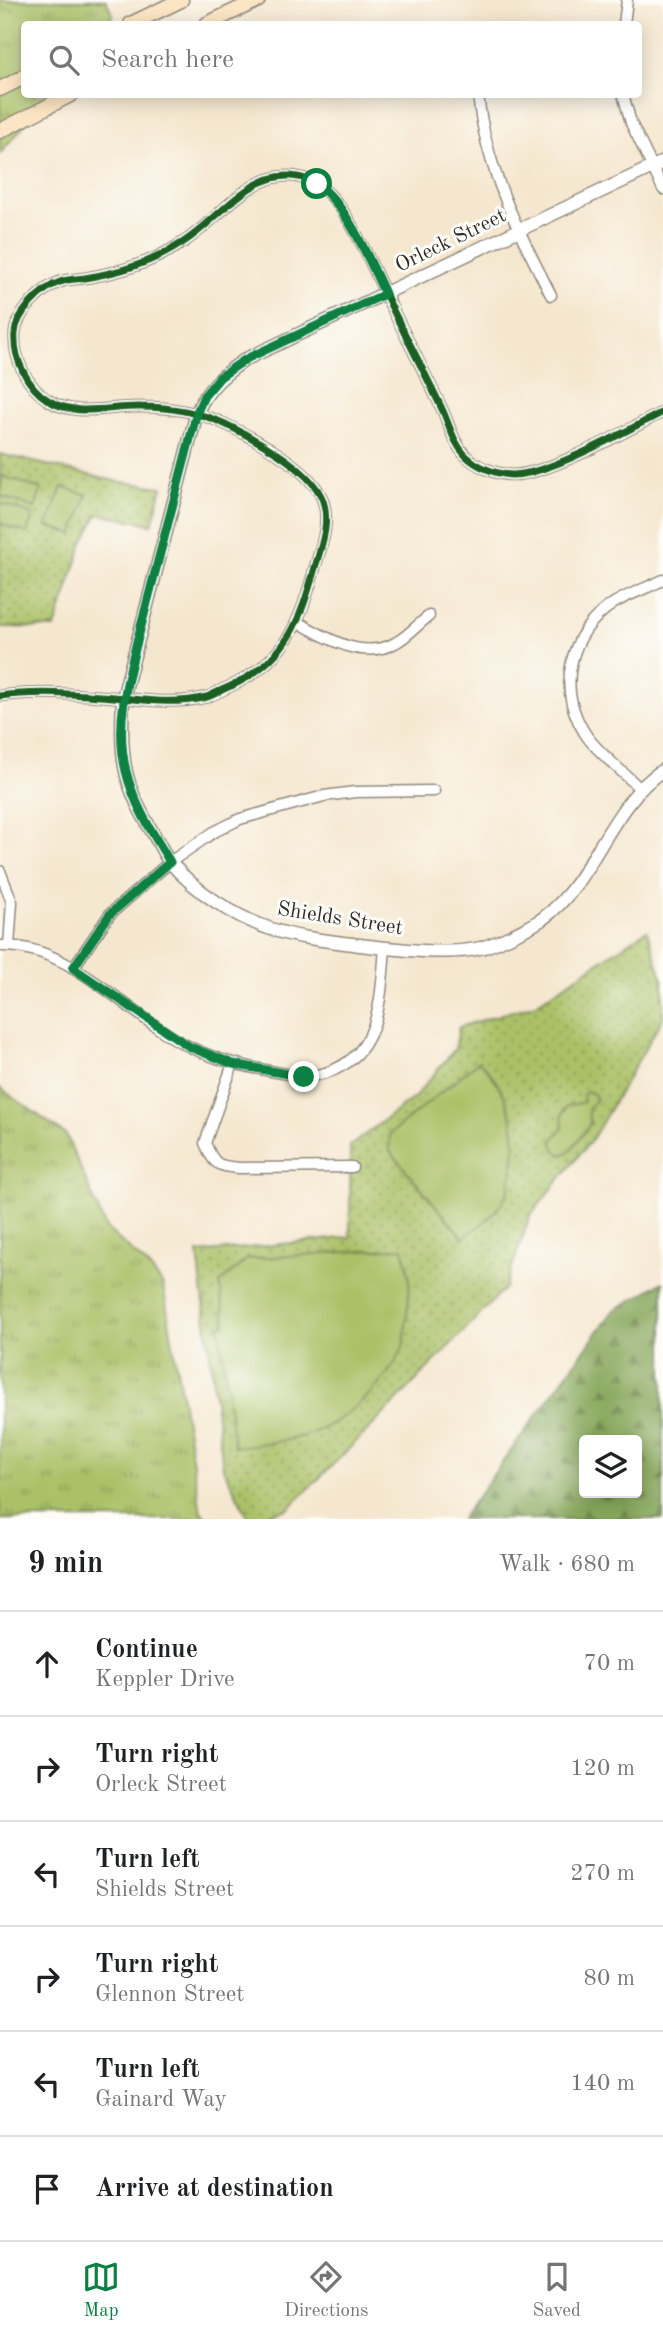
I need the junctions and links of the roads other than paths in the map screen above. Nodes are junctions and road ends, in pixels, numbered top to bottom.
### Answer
1 (181, 0) edge
2 (258, 0) edge
3 (627, 0) edge
4 (137, 21) edge
5 (213, 21) edge
6 (624, 21) edge
7 (21, 78) edge
8 (0, 89) edge
9 (64, 98) edge
10 (479, 98) edge
11 (624, 98) edge
12 (0, 131) edge
13 (658, 165) edge
14 (663, 189) edge
15 (518, 230) junction
16 (385, 294) junction
17 (551, 295) dead end
18 (197, 412) junction
19 (663, 412) edge
20 (663, 580) edge
21 (429, 616) dead end
22 (298, 622) junction
23 (0, 696) edge
24 (124, 698) junction
25 (663, 770) edge
26 (639, 789) junction
27 (434, 791) dead end
28 (170, 862) junction
29 (0, 871) edge
30 (5, 946) edge
31 (385, 948) junction
32 (73, 968) junction
33 (233, 1064) junction
34 (352, 1167) dead end

1 - 4 main road
2 - 5 main road
3 - 6 street
7 - 8 main road
9 - 12 main road
10 - 15 street
11 - 13 street
13 - 14 street
13 - 15 street, Orleck Street
15 - 16 street, Orleck Street
15 - 17 street
16 - 18 street, Orleck Street
16 - 18 street
16 - 19 street
18 - 22 street
18 - 24 street, Shields Street
20 - 26 street
21 - 22 street
22 - 24 street
23 - 24 street
24 - 28 street, Shields Street
25 - 26 street, Shields Street
26 - 31 street, Shields Street
27 - 28 street
28 - 31 street, Shields Street
28 - 32 street
29 - 30 street
30 - 32 street
31 - 33 street
32 - 33 street
33 - 34 street

